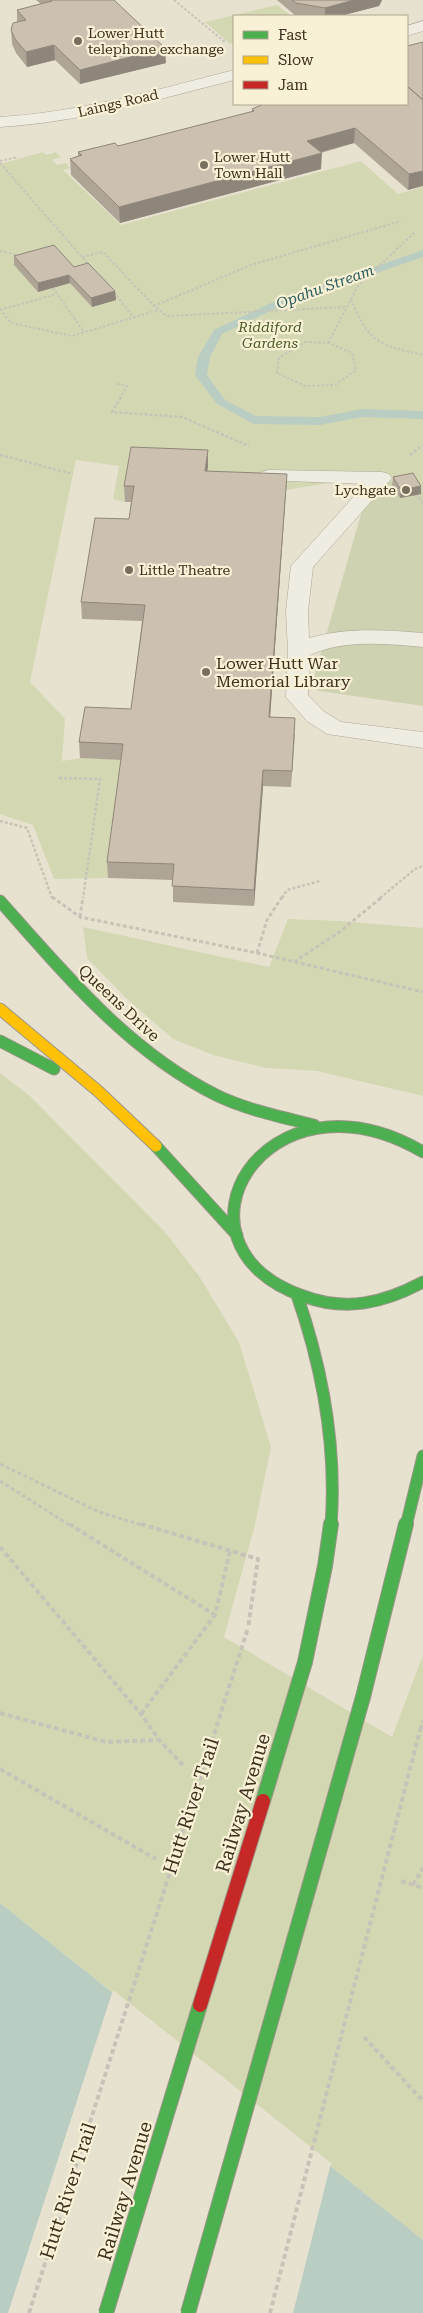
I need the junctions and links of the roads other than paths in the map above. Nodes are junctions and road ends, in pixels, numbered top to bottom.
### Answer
1 (423, 26) edge
2 (408, 31) edge
3 (233, 75) edge
4 (0, 122) edge
5 (268, 476) edge
6 (423, 640) edge
7 (300, 651) junction
8 (423, 740) edge
9 (0, 901) edge
10 (0, 1009) edge
11 (0, 1041) edge
12 (98, 1091) junction
13 (323, 1126) junction
14 (384, 1131) junction
15 (403, 1131) dead end
16 (423, 1152) edge
17 (237, 1236) junction
18 (423, 1282) edge
19 (297, 1295) junction
20 (423, 1456) edge
21 (106, 2313) edge
22 (188, 2313) edge

1 - 2 street
3 - 4 street, Laings Road
5 - 7 street
6 - 7 street
7 - 8 street
9 - 13 main road, Queens Drive
10 - 12 main road
11 - 12 main road
12 - 17 main road
13 - 14 main road
13 - 17 main road
14 - 15 main road
14 - 16 main road
17 - 19 main road
18 - 19 main road
19 - 21 main road, Railway Avenue, bridge
20 - 22 main road, bridge

